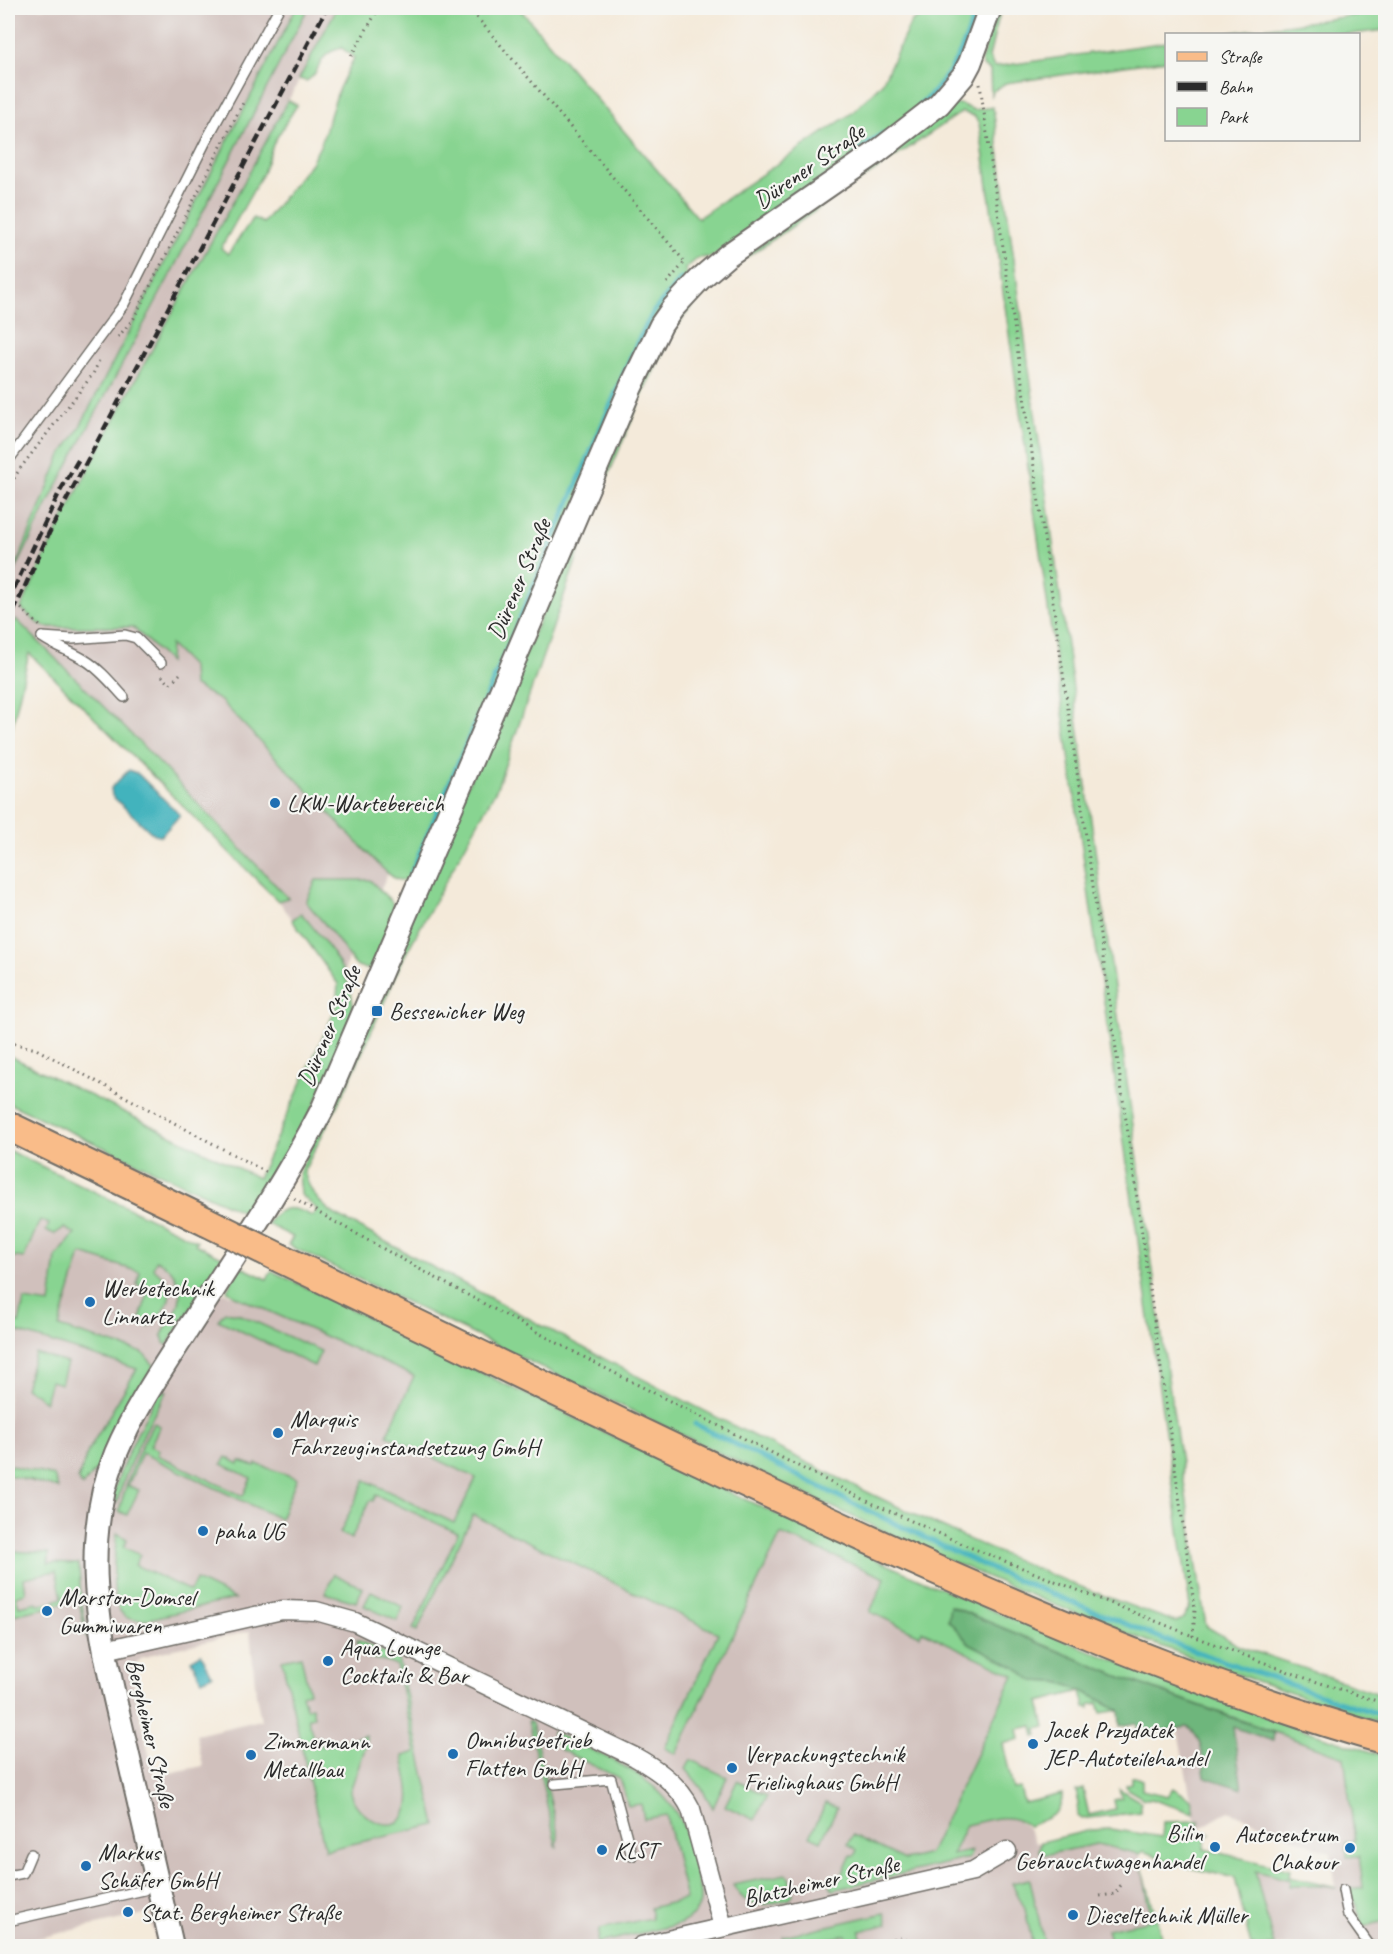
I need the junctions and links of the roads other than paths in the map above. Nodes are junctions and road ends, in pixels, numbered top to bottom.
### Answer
1 (279, 8) edge
2 (990, 8) edge
3 (8, 461) edge
4 (161, 663) dead end
5 (124, 697) dead end
6 (8, 1126) edge
7 (224, 1273) joint
8 (105, 1650) junction
9 (1386, 1740) edge
10 (555, 1784) dead end
11 (1007, 1851) dead end
12 (31, 1854) dead end
13 (632, 1856) dead end
14 (8, 1876) edge
15 (144, 1890) dead end
16 (1343, 1890) dead end
17 (8, 1921) edge
18 (723, 1927) junction
19 (172, 1947) edge
20 (640, 1947) edge
21 (1370, 1947) edge

1 - 3 lane
2 - 7 street, Dürener Straße
4 - 5 lane
6 - 9 main road, bridge
7 - 8 street, Bergheimer Straße
8 - 18 street
8 - 19 street, Bergheimer Straße
10 - 13 lane
11 - 18 street, Blatzheimer Straße
12 - 14 lane
15 - 17 lane
16 - 21 lane
18 - 20 street, Blatzheimer Straße

